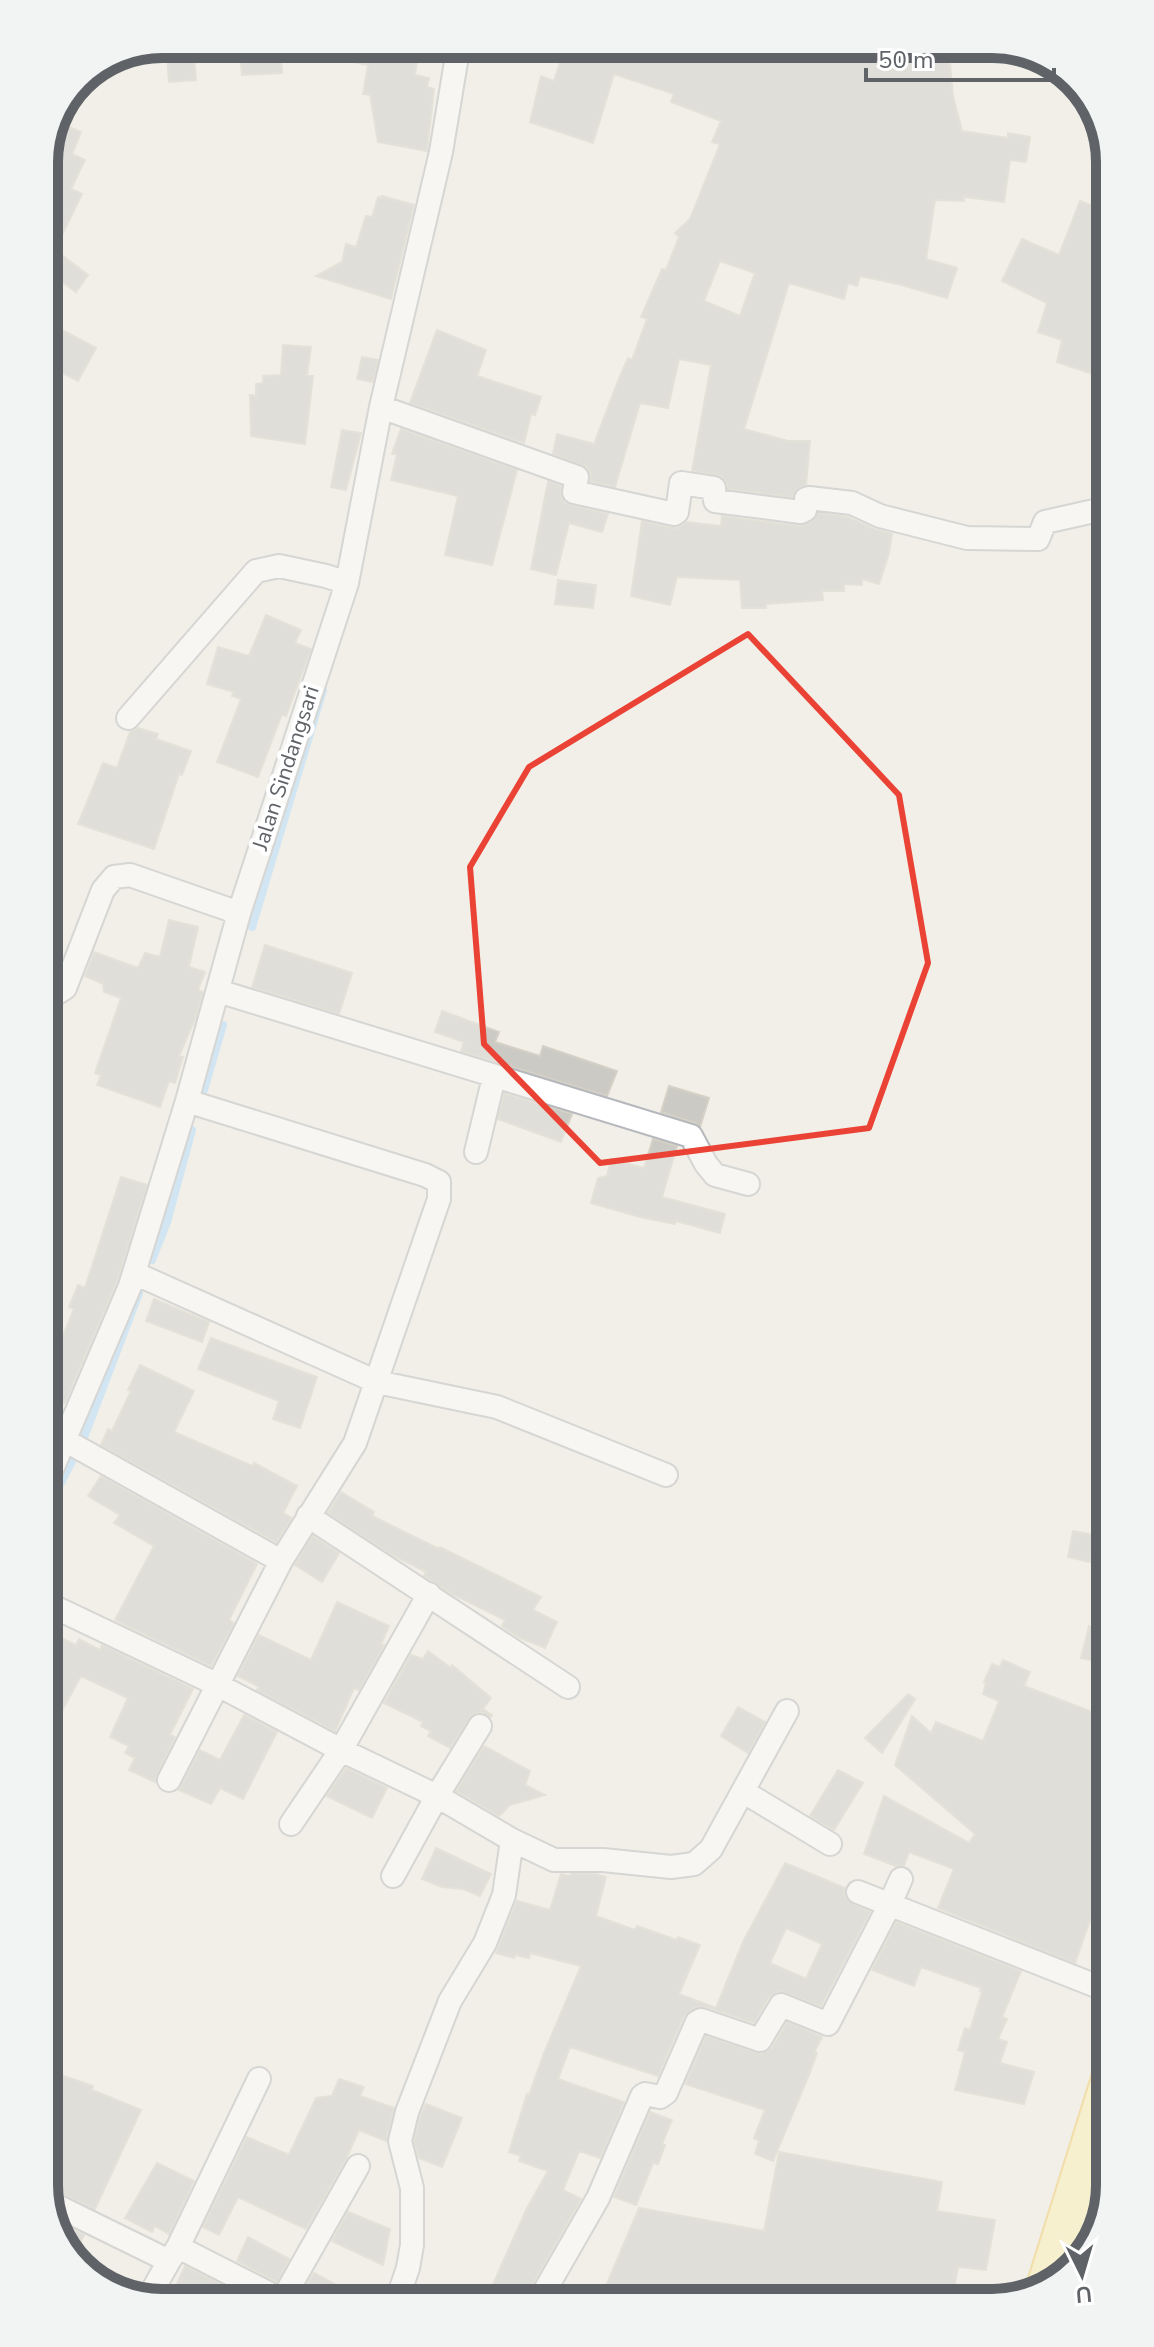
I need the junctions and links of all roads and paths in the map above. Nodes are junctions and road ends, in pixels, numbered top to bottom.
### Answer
1 (457, 58) edge
2 (381, 407) junction
3 (1096, 511) edge
4 (347, 583) junction
5 (128, 718) dead end
6 (239, 913) junction
7 (218, 991) junction
8 (58, 992) edge
9 (494, 1077) junction
10 (187, 1101) junction
11 (476, 1152) dead end
12 (748, 1184) dead end
13 (134, 1273) junction
14 (377, 1382) junction
15 (69, 1443) edge
16 (58, 1461) edge
17 (666, 1475) dead end
18 (308, 1516) junction
19 (281, 1561) junction
20 (429, 1594) junction
21 (58, 1609) edge
22 (216, 1684) junction
23 (568, 1687) dead end
24 (787, 1711) dead end
25 (480, 1726) dead end
26 (341, 1750) junction
27 (169, 1780) dead end
28 (744, 1792) junction
29 (437, 1796) junction
30 (291, 1824) dead end
31 (510, 1839) junction
32 (830, 1844) dead end
33 (393, 1876) dead end
34 (901, 1879) dead end
35 (858, 1892) dead end
36 (889, 1906) junction
37 (1096, 1986) edge
38 (259, 2079) dead end
39 (1096, 2124) edge
40 (358, 2166) dead end
41 (61, 2207) edge
42 (1061, 2235) edge
43 (174, 2254) junction
44 (154, 2289) edge
45 (254, 2289) edge
46 (288, 2289) edge
47 (401, 2289) edge
48 (546, 2289) edge

1 - 2 street, Jalan Sindangsari
2 - 3 street
2 - 4 street, Jalan Sindangsari
4 - 5 street
4 - 6 street, Jalan Sindangsari
6 - 7 street, Jalan Sindangsari
6 - 8 street
7 - 9 street
7 - 10 street, Jalan Sindangsari
9 - 11 street
9 - 12 street
10 - 13 street, Jalan Sindangsari
10 - 14 street
13 - 14 street
13 - 15 street, Jalan Sindangsari
14 - 17 street
14 - 18 street
15 - 16 street, Jalan Sindangsari
15 - 19 street
18 - 19 street
18 - 20 street
19 - 22 street
20 - 23 street
20 - 26 street
21 - 22 street
22 - 26 street
22 - 27 street
24 - 28 street
25 - 29 street
26 - 29 street
26 - 30 street
28 - 31 street
28 - 32 street
29 - 31 street
29 - 33 street
31 - 47 street
34 - 36 street
35 - 36 street
36 - 37 street
36 - 48 street
38 - 43 street
39 - 42 main road
40 - 46 street
41 - 43 street
43 - 44 street
43 - 45 street

